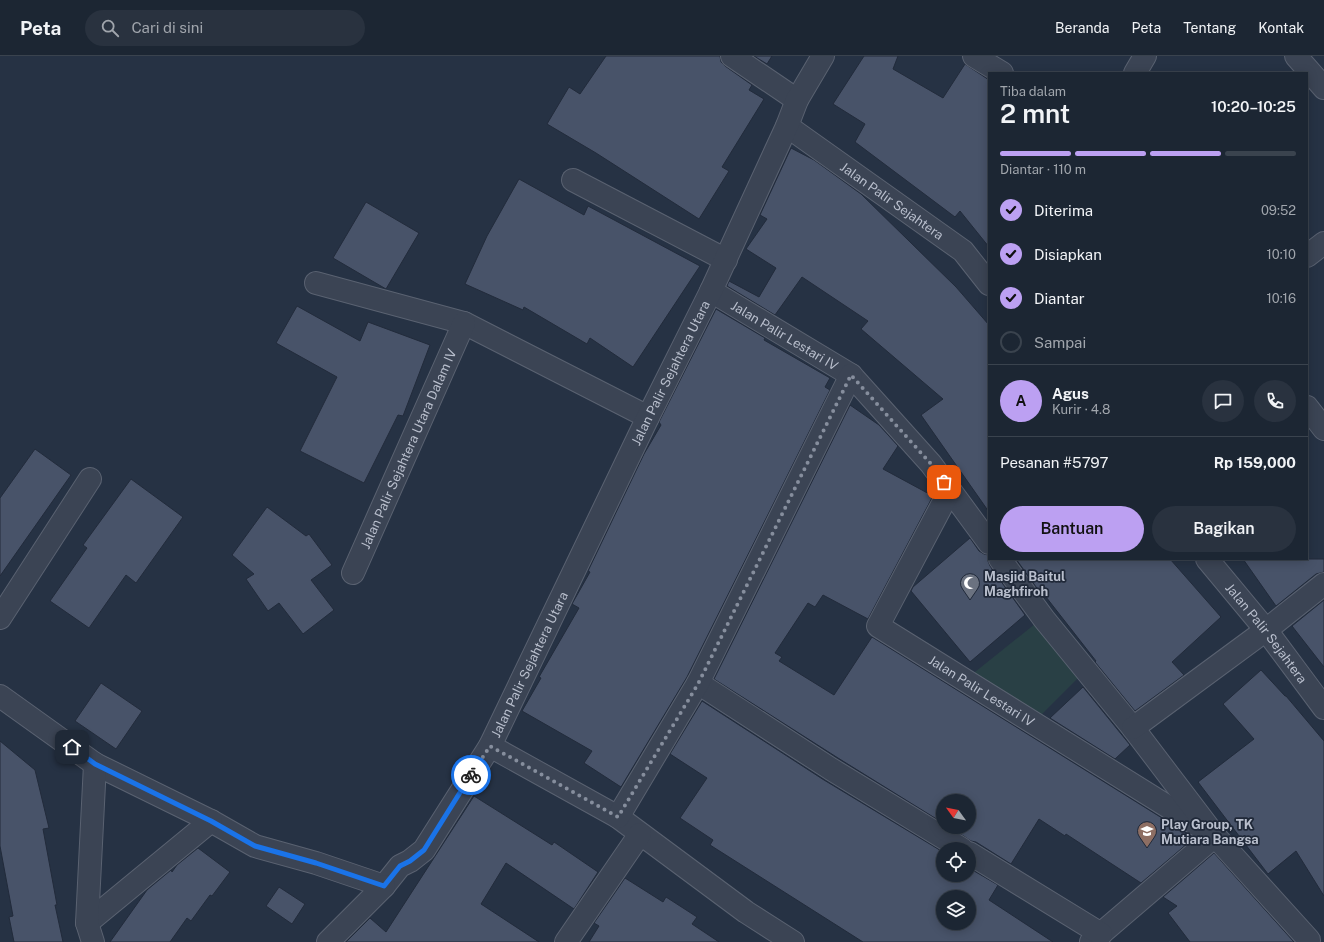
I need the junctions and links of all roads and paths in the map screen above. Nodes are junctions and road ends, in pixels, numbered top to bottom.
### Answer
1 (732, 56) edge
2 (823, 56) edge
3 (974, 56) edge
4 (1145, 56) edge
5 (1296, 56) edge
6 (1002, 66) edge
7 (1136, 72) edge
8 (1324, 88) edge
9 (798, 100) junction
10 (787, 126) junction
11 (573, 180) dead end
12 (1324, 243) edge
13 (1308, 255) edge
14 (726, 260) junction
15 (316, 283) dead end
16 (988, 283) edge
17 (711, 291) junction
18 (464, 323) junction
19 (851, 375) junction
20 (648, 417) junction
21 (90, 479) dead end
22 (950, 490) junction
23 (988, 542) edge
24 (1001, 560) edge
25 (1208, 560) edge
26 (353, 573) dead end
27 (1324, 584) edge
28 (0, 618) edge
29 (1266, 630) junction
30 (698, 684) junction
31 (0, 696) edge
32 (1324, 708) edge
33 (1133, 728) junction
34 (490, 746) junction
35 (95, 764) junction
36 (618, 817) junction
37 (211, 821) junction
38 (640, 834) junction
39 (1215, 836) junction
40 (951, 842) edge
41 (976, 858) edge
42 (384, 886) junction
43 (90, 932) edge
44 (1313, 937) edge
45 (1096, 938) edge
46 (328, 942) edge
47 (566, 942) edge
48 (793, 942) edge

1 - 9 street
2 - 9 street, Jalan Palir Sejahtera Utara
3 - 6 street
4 - 7 street
5 - 8 street
9 - 10 street, Jalan Palir Sejahtera Utara
10 - 14 street, Jalan Palir Sejahtera Utara
10 - 16 street, Jalan Palir Sejahtera
11 - 14 street
12 - 13 street
14 - 17 street, Jalan Palir Sejahtera Utara
15 - 18 street
17 - 19 street, Jalan Palir Lestari IV
17 - 20 street, Jalan Palir Sejahtera Utara
18 - 20 street
18 - 26 street, Jalan Palir Sejahtera Utara Dalam IV
19 - 22 street, Jalan Palir Lestari IV
19 - 30 street
20 - 34 street, Jalan Palir Sejahtera Utara
21 - 28 street
22 - 23 street, Jalan Palir Lestari IV
22 - 39 street, Jalan Palir Lestari IV
24 - 33 street, Jalan Palir Lestari IV
25 - 29 street, Jalan Palir Sejahtera
27 - 29 street
29 - 32 street, Jalan Palir Sejahtera
29 - 33 street
30 - 36 street
30 - 40 street
31 - 35 street
33 - 39 street, Jalan Palir Lestari IV
34 - 36 street
34 - 42 street, Jalan Palir Sejahtera Utara
35 - 37 street
35 - 43 street
36 - 38 street
37 - 42 street
37 - 43 street
38 - 47 street
38 - 48 street
39 - 44 street, Jalan Palir Lestari IV
39 - 45 street
41 - 45 street
42 - 46 street, Jalan Palir Sejahtera Utara

